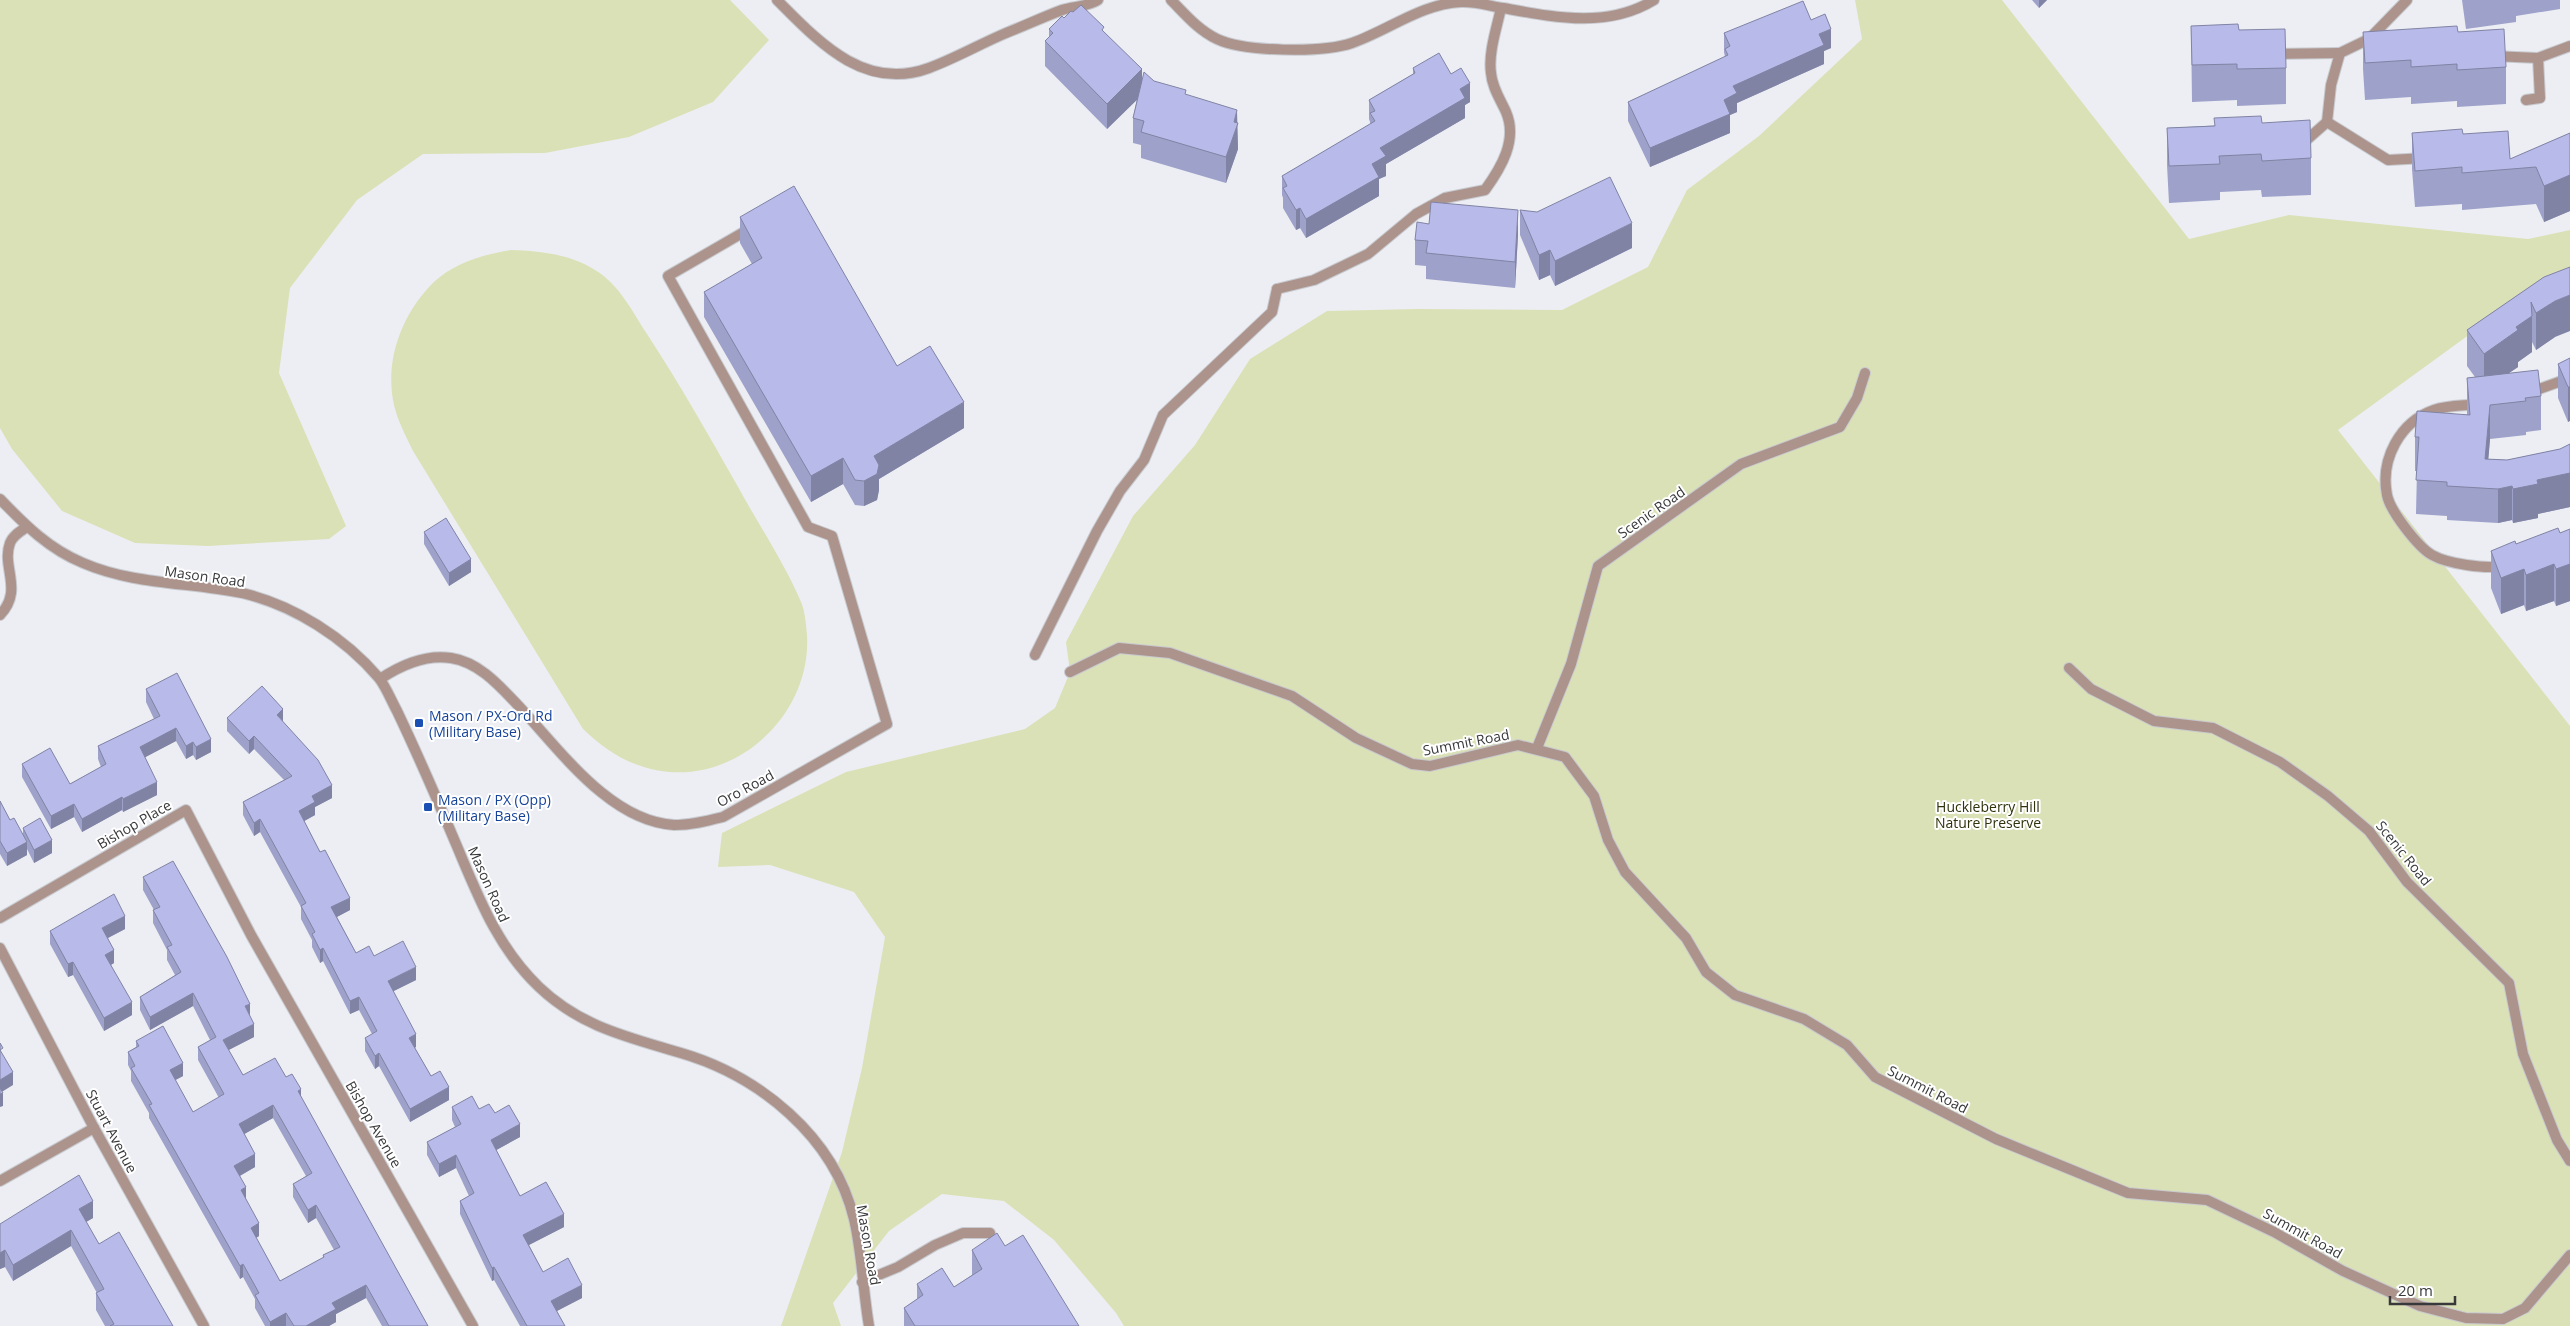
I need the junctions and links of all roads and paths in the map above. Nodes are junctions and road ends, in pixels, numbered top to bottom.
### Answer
1 (776, 0) edge
2 (1098, 0) edge
3 (1171, 0) edge
4 (1654, 0) edge
5 (2407, 0) edge
6 (1500, 8) junction
7 (2570, 46) edge
8 (2340, 53) junction
9 (2265, 54) edge
10 (2479, 55) edge
11 (2538, 58) junction
12 (2526, 100) dead end
13 (2328, 122) junction
14 (2291, 145) edge
15 (2433, 158) edge
16 (744, 232) edge
17 (1865, 373) dead end
18 (2570, 378) edge
19 (2513, 397) edge
20 (2485, 403) edge
21 (0, 499) edge
22 (27, 527) junction
23 (2512, 565) edge
24 (0, 615) edge
25 (1036, 655) dead end
26 (2069, 668) dead end
27 (1070, 672) dead end
28 (380, 679) junction
29 (1537, 748) junction
30 (0, 918) edge
31 (250, 935) joint
32 (0, 948) edge
33 (94, 1128) junction
34 (2570, 1161) edge
35 (0, 1181) edge
36 (990, 1233) dead end
37 (2570, 1255) edge
38 (862, 1282) junction
39 (204, 1326) edge
40 (473, 1326) edge
41 (869, 1326) edge

1 - 2 street
3 - 6 street
4 - 6 street
5 - 8 street
6 - 25 street
7 - 11 street
8 - 9 street
8 - 13 street
10 - 11 street
11 - 12 street
13 - 14 street
13 - 15 street
16 - 28 street, Oro Road
17 - 29 street, Scenic Road
18 - 19 street
20 - 23 street
21 - 22 street, Mason Road
22 - 24 street
22 - 28 street, Mason Road
26 - 34 street, Scenic Road
27 - 29 street, Summit Road
28 - 38 street, Mason Road
29 - 37 street, Summit Road
30 - 31 street, Bishop Place
31 - 40 street, Bishop Avenue
32 - 33 street, Stuart Avenue
33 - 35 street
33 - 39 street, Stuart Avenue
36 - 38 street
38 - 41 street, Mason Road

